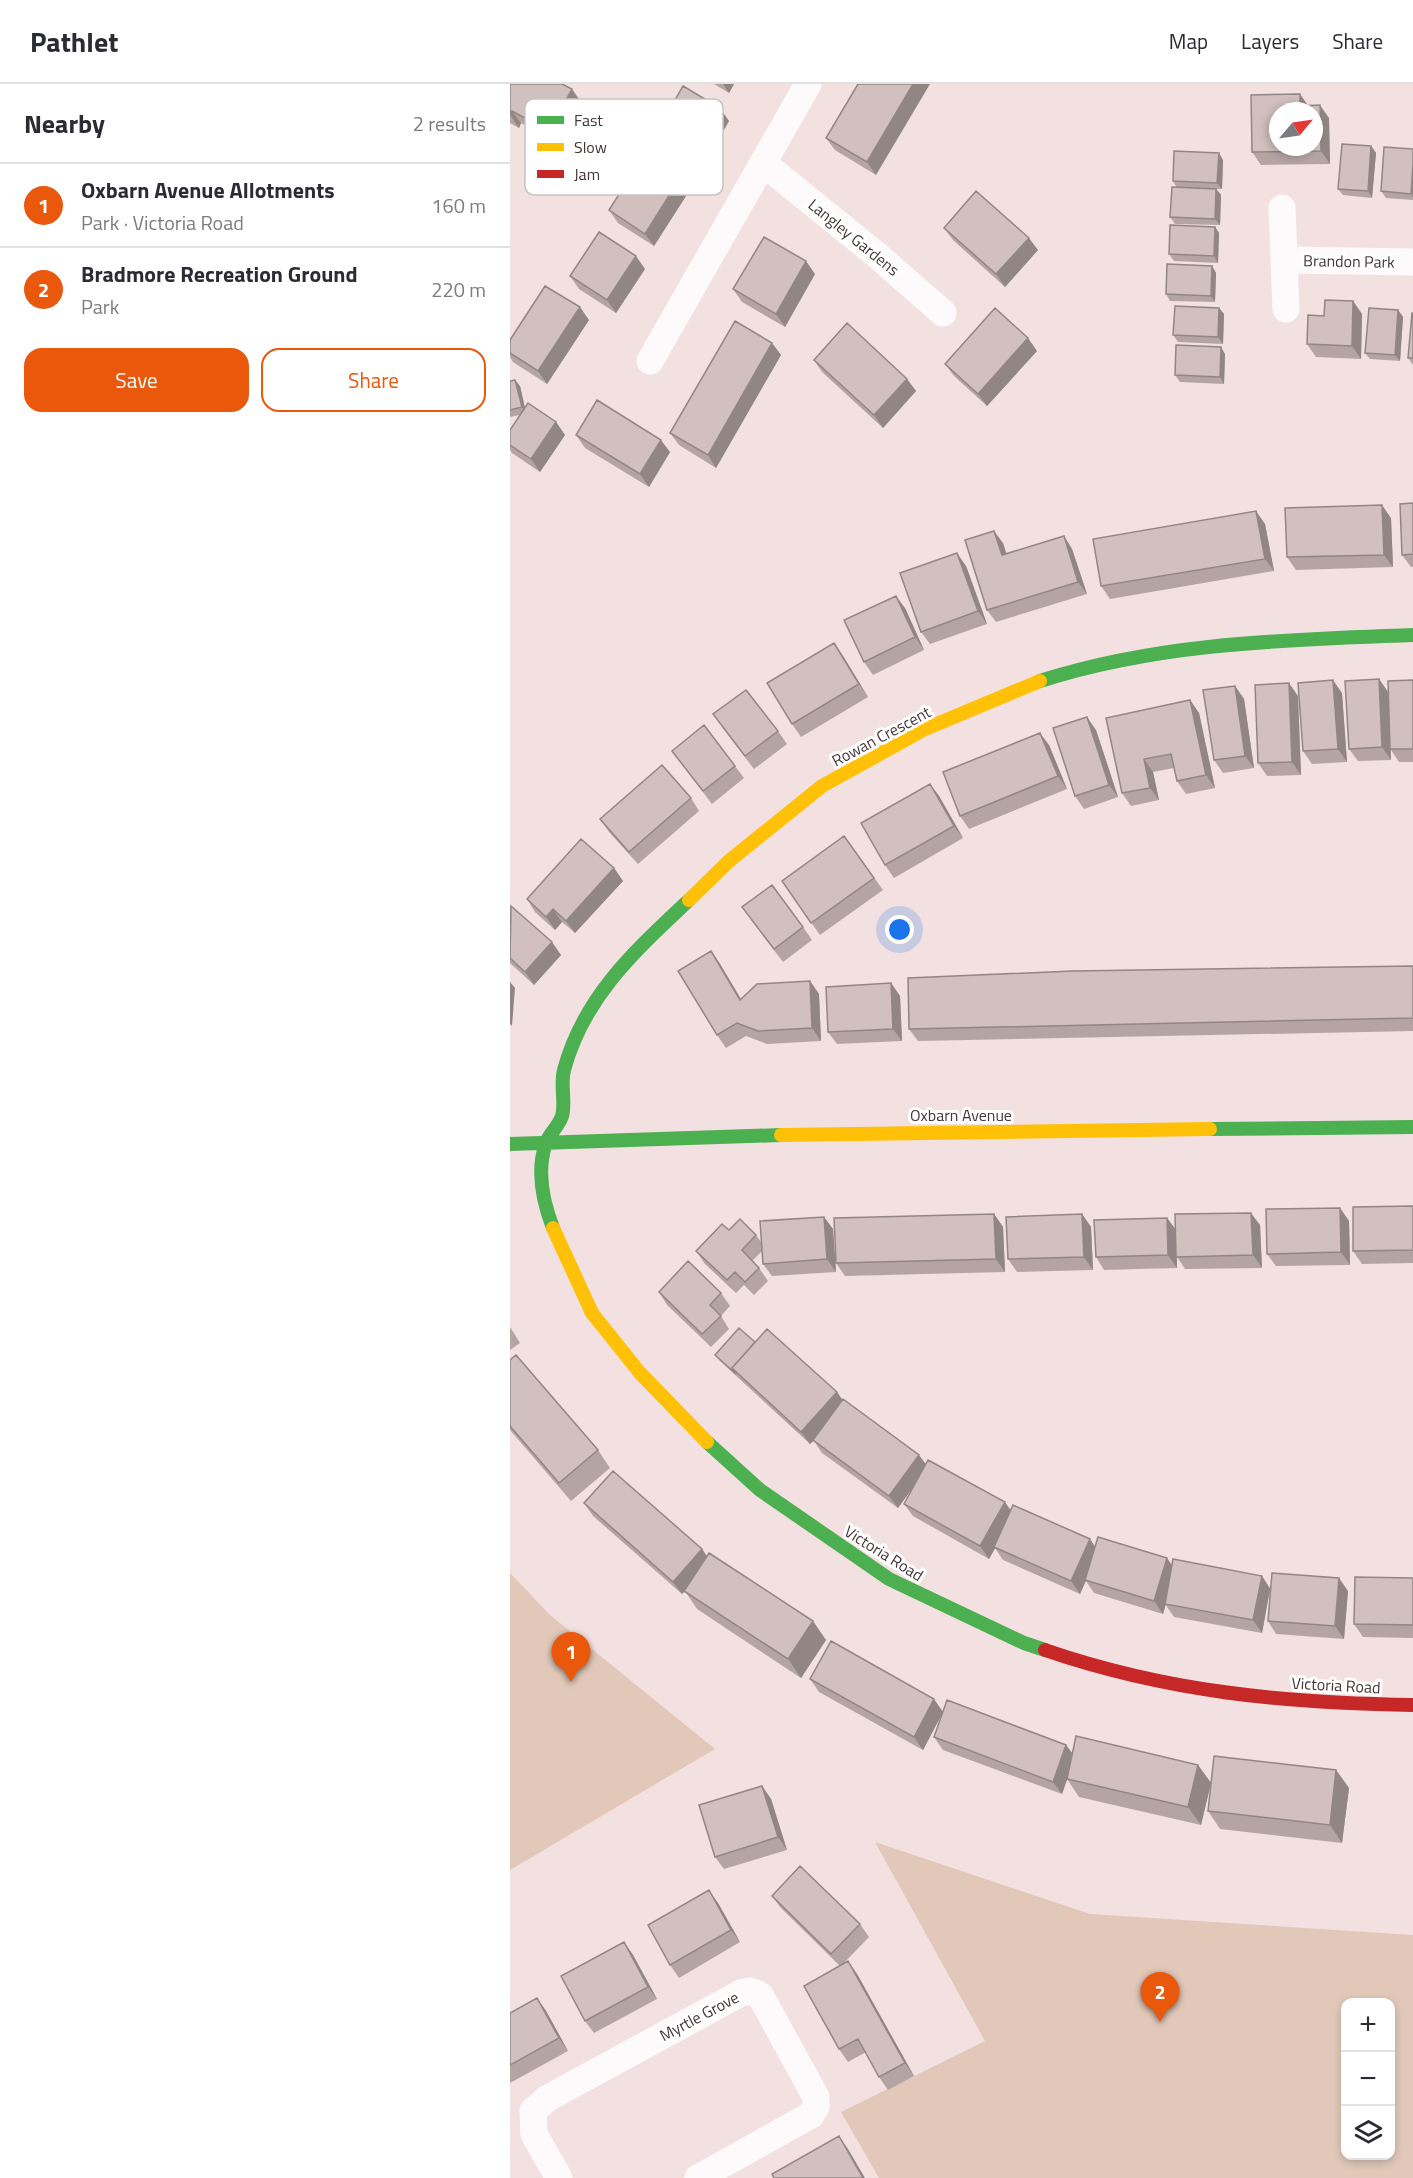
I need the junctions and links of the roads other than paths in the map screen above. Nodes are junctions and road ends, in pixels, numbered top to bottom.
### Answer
1 (808, 84) edge
2 (763, 163) junction
3 (1282, 208) dead end
4 (1285, 261) junction
5 (1413, 262) edge
6 (1286, 309) dead end
7 (943, 313) dead end
8 (650, 361) dead end
9 (1413, 635) edge
10 (1413, 1127) edge
11 (546, 1143) junction
12 (510, 1144) edge
13 (1413, 1705) edge
14 (557, 2177) edge
15 (698, 2178) edge

1 - 2 street
2 - 7 street, Langley Gardens
2 - 8 street
3 - 4 street, Brandon Park
4 - 5 street, Brandon Park
4 - 6 street, Brandon Park
9 - 11 street, Rowan Crescent
10 - 11 street, Oxbarn Avenue
11 - 12 street, Oxbarn Avenue
11 - 13 street, Victoria Road
14 - 15 street, Myrtle Grove

